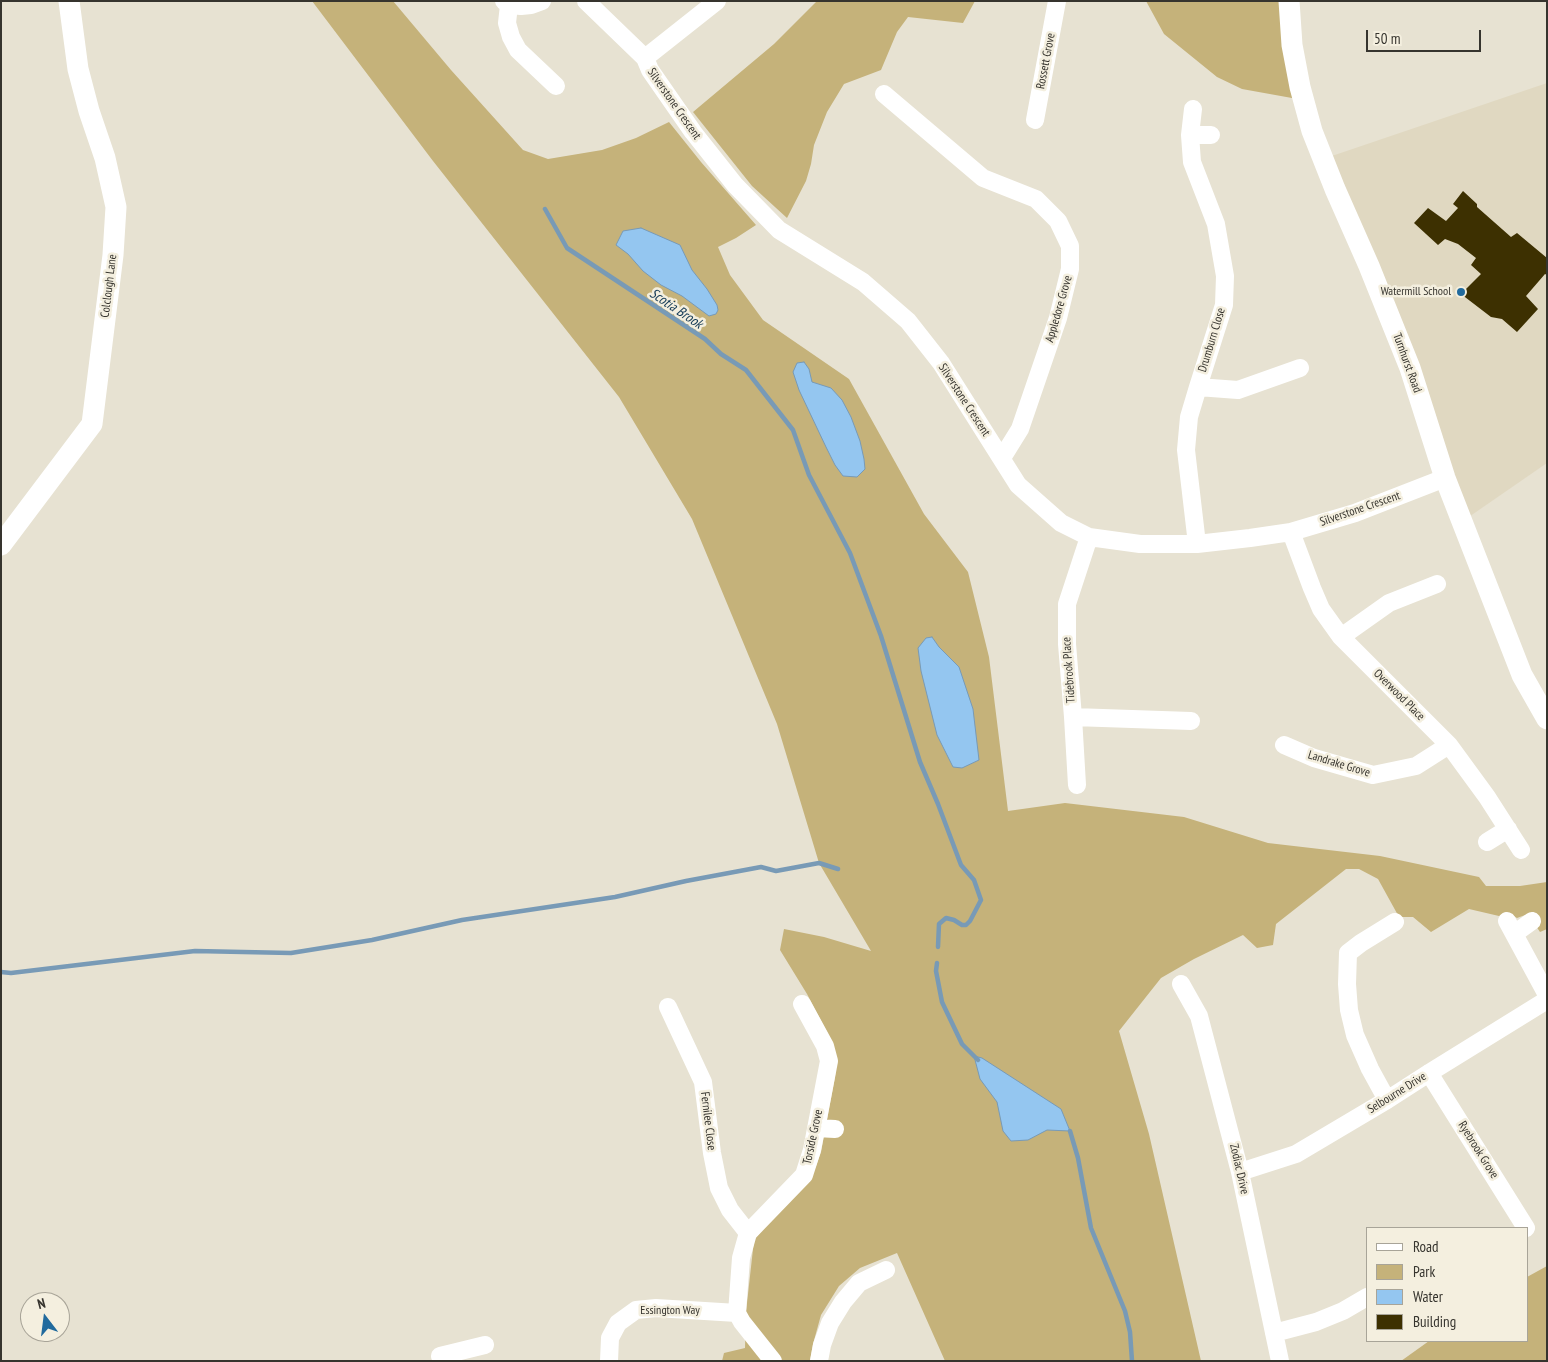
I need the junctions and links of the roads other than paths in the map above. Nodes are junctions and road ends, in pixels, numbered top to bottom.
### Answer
1 (69, 1) edge
2 (542, 1) edge
3 (586, 1) edge
4 (717, 1) edge
5 (1057, 1) edge
6 (1289, 1) edge
7 (506, 3) edge
8 (645, 58) junction
9 (556, 86) dead end
10 (884, 94) dead end
11 (1193, 109) dead end
12 (1034, 120) dead end
13 (1190, 135) junction
14 (1211, 135) dead end
15 (1300, 368) dead end
16 (1198, 386) junction
17 (1002, 458) junction
18 (1445, 478) junction
19 (1291, 532) junction
20 (1089, 538) junction
21 (1197, 544) junction
22 (1, 545) edge
23 (1428, 592) dead end
24 (1341, 637) junction
25 (1073, 717) junction
26 (1547, 719) edge
27 (1191, 721) dead end
28 (1284, 745) dead end
29 (1449, 745) junction
30 (1077, 785) dead end
31 (1508, 829) junction
32 (1487, 842) dead end
33 (1521, 850) dead end
34 (1532, 921) dead end
35 (1395, 922) dead end
36 (1181, 984) dead end
37 (1547, 995) edge
38 (1547, 1000) edge
39 (802, 1004) dead end
40 (668, 1007) dead end
41 (1429, 1073) junction
42 (1387, 1100) junction
43 (816, 1128) junction
44 (835, 1129) dead end
45 (1240, 1172) junction
46 (1525, 1227) edge
47 (748, 1233) junction
48 (886, 1270) dead end
49 (1366, 1298) edge
50 (737, 1313) junction
51 (1274, 1333) junction
52 (485, 1345) dead end
53 (440, 1356) dead end
54 (462, 1356) edge
55 (609, 1361) edge
56 (773, 1361) edge
57 (818, 1361) edge
58 (1280, 1361) edge

1 - 22 street, Colclough Lane
2 - 7 street
3 - 8 street, Silverstone Crescent
4 - 8 street
5 - 12 street, Rossett Grove
6 - 18 street, Turnhurst Road
7 - 9 street
8 - 17 street, Silverstone Crescent
10 - 17 street, Appledore Grove
11 - 13 street, Drumburn Close
13 - 14 street
13 - 16 street, Drumburn Close
15 - 16 street
16 - 21 street, Drumburn Close
17 - 20 street, Silverstone Crescent
18 - 19 street, Silverstone Crescent
18 - 26 street, Turnhurst Road
19 - 21 street, Silverstone Crescent
19 - 24 street, Overwood Place
20 - 21 street, Silverstone Crescent
20 - 25 street, Tidebrook Place
23 - 24 street
24 - 29 street, Overwood Place
25 - 27 street, Tidebrook Place
25 - 30 street
28 - 29 street, Landrake Grove
29 - 31 street, Overwood Place
31 - 32 street
31 - 33 street, Overwood Place
34 - 37 street
35 - 42 street
36 - 45 street, Zodiac Drive
38 - 41 street, Selbourne Drive
39 - 43 street, Torside Grove
40 - 47 street, Fernilee Close
41 - 42 street, Selbourne Drive
41 - 46 street, Ryebrook Grove
42 - 45 street, Selbourne Drive
43 - 44 street
43 - 47 street, Torside Grove
45 - 51 street, Zodiac Drive
47 - 50 street, Torside Grove
48 - 57 street
49 - 51 street
50 - 55 street, Essington Way
50 - 56 street
51 - 58 street, Zodiac Drive
52 - 54 street
53 - 54 street

